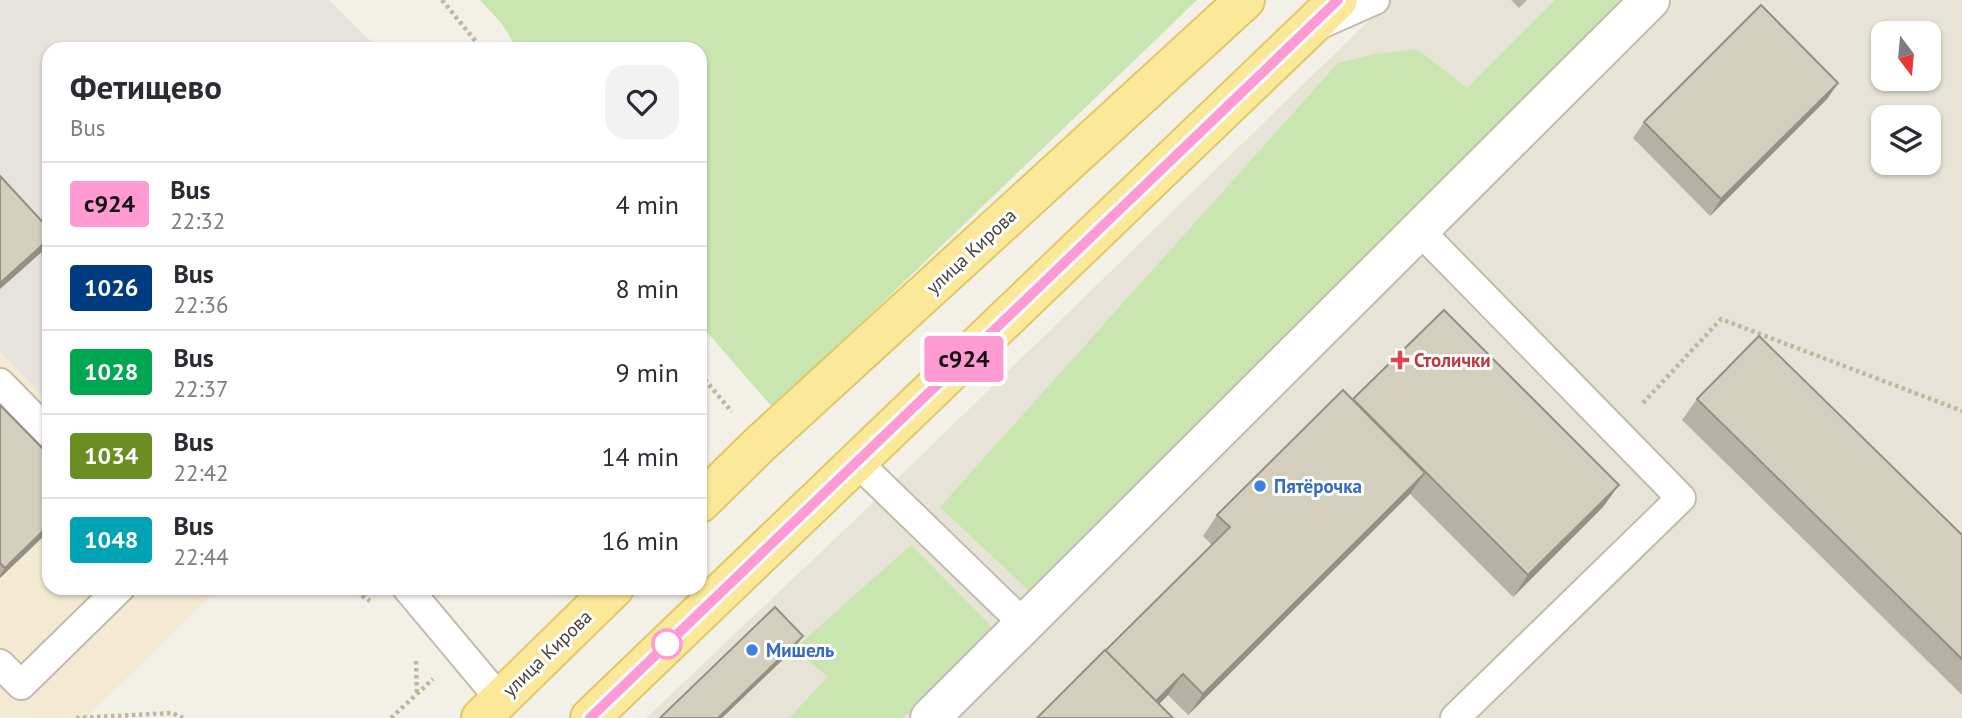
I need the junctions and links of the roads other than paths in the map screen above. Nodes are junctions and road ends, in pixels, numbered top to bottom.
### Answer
1 (1245, 0) edge
2 (1338, 0) edge
3 (1375, 0) edge
4 (1650, 0) edge
5 (1305, 31) junction
6 (1419, 230) junction
7 (0, 383) edge
8 (42, 426) edge
9 (857, 462) junction
10 (707, 496) edge
11 (113, 595) edge
12 (413, 595) edge
13 (607, 595) edge
14 (1024, 624) junction
15 (0, 664) edge
16 (490, 709) edge
17 (590, 718) edge
18 (930, 718) edge
19 (1455, 718) edge

1 - 10 main road, улица Кирова
2 - 5 main road
3 - 5 lane
4 - 6 street
5 - 9 main road
6 - 14 street
6 - 19 lane
7 - 8 lane
9 - 14 lane
9 - 17 main road
11 - 15 lane
12 - 16 lane
13 - 16 main road, улица Кирова
14 - 18 street

